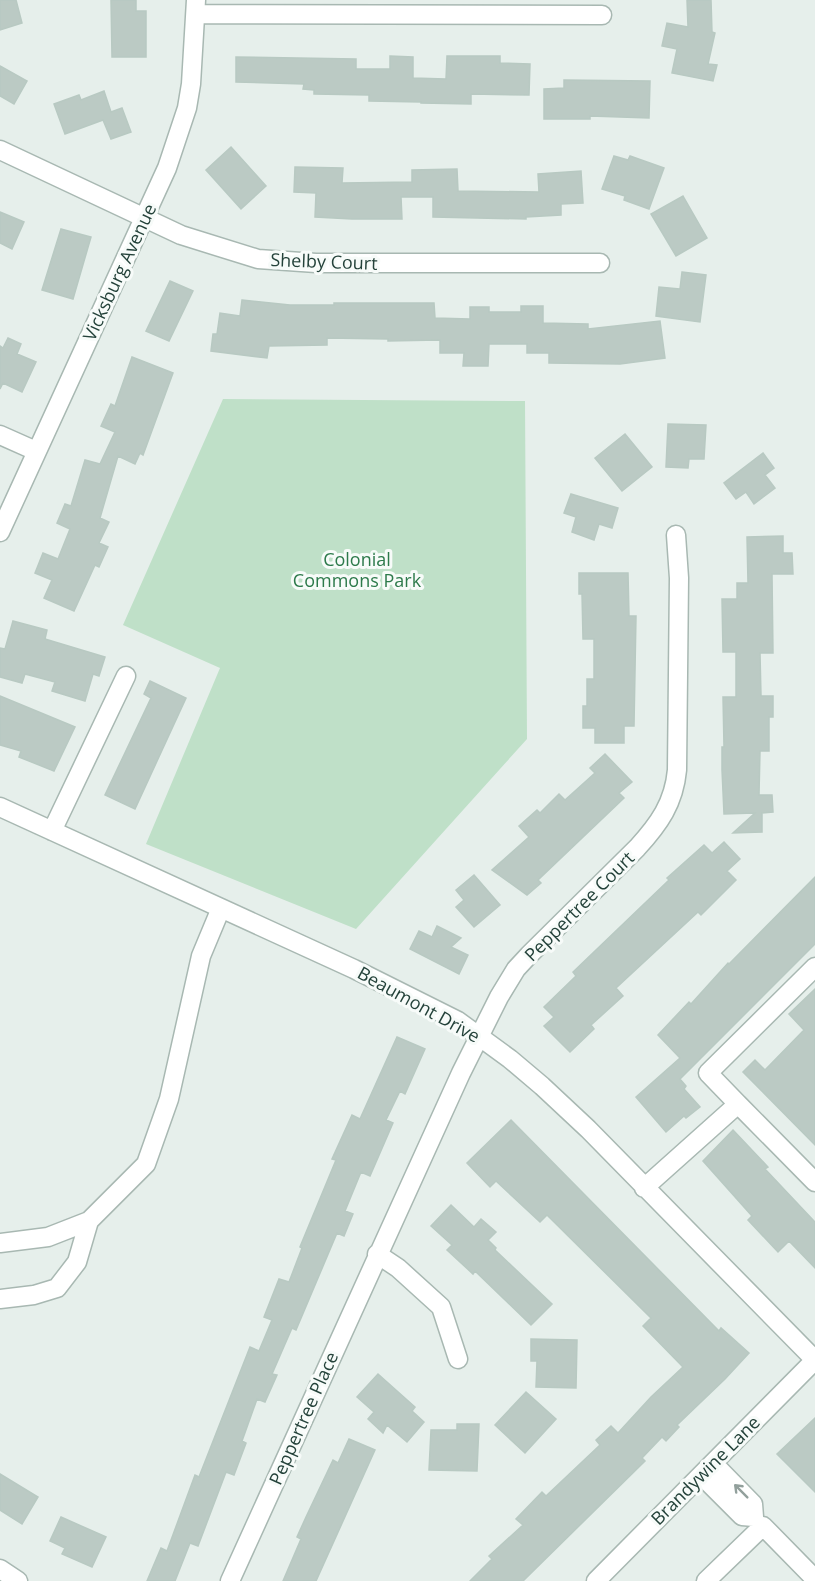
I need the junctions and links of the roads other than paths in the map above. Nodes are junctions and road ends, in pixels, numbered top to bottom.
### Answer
1 (196, 7) edge
2 (602, 15) dead end
3 (0, 150) edge
4 (144, 216) junction
5 (600, 263) dead end
6 (0, 435) edge
7 (36, 451) junction
8 (0, 532) edge
9 (676, 535) dead end
10 (126, 676) dead end
11 (0, 807) edge
12 (52, 831) junction
13 (220, 908) junction
14 (815, 967) edge
15 (479, 1036) junction
16 (738, 1104) junction
17 (815, 1182) edge
18 (644, 1188) junction
19 (89, 1221) junction
20 (0, 1243) edge
21 (377, 1254) junction
22 (0, 1299) edge
23 (458, 1359) dead end
24 (815, 1360) edge
25 (707, 1469) junction
26 (759, 1521) junction
27 (0, 1569) edge
28 (815, 1578) edge
29 (18, 1581) edge
30 (230, 1581) edge
31 (596, 1581) edge
32 (706, 1581) edge

1 - 2 street
1 - 4 street, Vicksburg Avenue
3 - 4 street, Shelby Court
4 - 5 street, Shelby Court
4 - 7 street, Vicksburg Avenue
6 - 7 street
7 - 8 street, Vicksburg Avenue
9 - 15 street, Peppertree Court
10 - 12 street
11 - 12 street, Beaumont Drive
12 - 13 street, Beaumont Drive
13 - 15 street, Beaumont Drive
13 - 19 street
14 - 16 street
15 - 18 street, Beaumont Drive
15 - 21 street, Peppertree Court
16 - 17 street
16 - 18 street
18 - 24 street, Beaumont Drive
19 - 20 street
19 - 22 street
21 - 23 street
21 - 30 street, Peppertree Place
24 - 25 street, Brandywine Lane
25 - 26 street
25 - 31 street, Brandywine Lane
26 - 28 street
26 - 32 street
27 - 29 street

